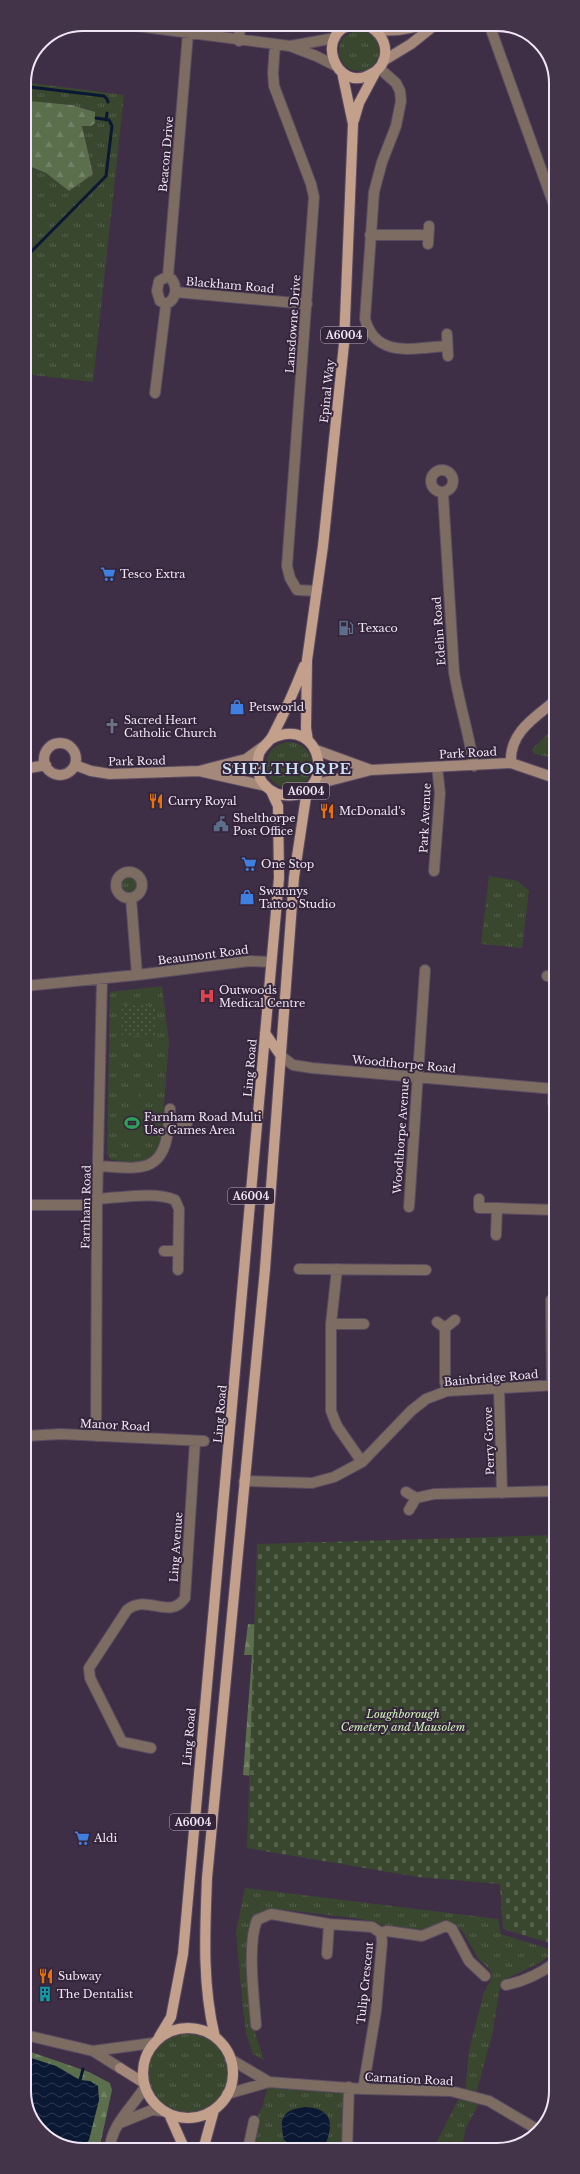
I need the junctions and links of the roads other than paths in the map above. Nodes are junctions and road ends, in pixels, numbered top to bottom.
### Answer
1 (175, 31) edge
2 (240, 31) edge
3 (340, 31) edge
4 (375, 31) edge
5 (427, 31) edge
6 (492, 31) edge
7 (188, 33) junction
8 (239, 40) junction
9 (276, 44) junction
10 (290, 46) junction
11 (380, 67) junction
12 (339, 69) junction
13 (353, 124) junction
14 (549, 191) edge
15 (370, 235) junction
16 (428, 235) dead end
17 (168, 276) junction
18 (175, 292) junction
19 (166, 304) junction
20 (307, 304) junction
21 (447, 334) dead end
22 (154, 394) dead end
23 (442, 493) dead end
24 (317, 591) junction
25 (307, 660) junction
26 (549, 707) edge
27 (308, 741) junction
28 (267, 743) junction
29 (316, 750) junction
30 (511, 763) junction
31 (46, 765) junction
32 (75, 765) junction
33 (474, 766) junction
34 (437, 767) junction
35 (31, 768) edge
36 (371, 770) junction
37 (199, 771) junction
38 (549, 776) edge
39 (310, 787) junction
40 (268, 788) junction
41 (434, 871) dead end
42 (131, 898) dead end
43 (271, 962) junction
44 (425, 970) dead end
45 (137, 975) junction
46 (102, 979) junction
47 (31, 985) edge
48 (265, 1033) junction
49 (281, 1056) junction
50 (417, 1078) junction
51 (549, 1089) edge
52 (170, 1109) dead end
53 (169, 1122) junction
54 (187, 1123) dead end
55 (99, 1166) junction
56 (479, 1199) dead end
57 (97, 1202) junction
58 (31, 1205) edge
59 (409, 1207) dead end
60 (497, 1208) junction
61 (549, 1210) edge
62 (496, 1235) dead end
63 (164, 1251) dead end
64 (178, 1251) junction
65 (299, 1269) dead end
66 (337, 1269) junction
67 (178, 1270) dead end
68 (426, 1270) dead end
69 (455, 1320) dead end
70 (331, 1324) junction
71 (364, 1324) dead end
72 (549, 1385) edge
73 (499, 1388) junction
74 (447, 1391) junction
75 (31, 1436) edge
76 (96, 1436) junction
77 (199, 1441) joint
78 (362, 1462) junction
79 (244, 1481) junction
80 (549, 1491) edge
81 (406, 1492) dead end
82 (502, 1493) junction
83 (416, 1498) junction
84 (409, 1510) dead end
85 (151, 1748) dead end
86 (329, 1924) junction
87 (381, 1933) junction
88 (327, 1954) dead end
89 (549, 1967) edge
90 (485, 1976) dead end
91 (506, 1985) dead end
92 (256, 2025) dead end
93 (31, 2036) edge
94 (215, 2037) junction
95 (156, 2040) junction
96 (94, 2051) junction
97 (230, 2059) junction
98 (269, 2082) junction
99 (144, 2085) junction
100 (349, 2087) junction
101 (363, 2088) junction
102 (227, 2094) junction
103 (214, 2110) junction
104 (166, 2113) junction
105 (254, 2121) dead end
106 (120, 2124) junction
107 (534, 2127) edge
108 (112, 2143) edge
109 (181, 2143) edge
110 (205, 2143) edge
111 (249, 2143) edge
112 (347, 2143) edge

1 - 7 street
2 - 8 street
3 - 10 street
3 - 12 main road, Epinal Way
4 - 11 main road
5 - 11 street
6 - 14 street
7 - 8 street
7 - 17 street, Beacon Drive
8 - 9 street
9 - 10 street
9 - 20 street, Lansdowne Drive
10 - 12 street
11 - 12 main road
11 - 13 main road, Epinal Way / A6004
11 - 15 street
12 - 13 main road, Epinal Way / A6004
13 - 24 main road, Epinal Way / A6004
15 - 16 street
15 - 21 street
17 - 18 street, Beacon Drive
17 - 19 street
18 - 19 street
18 - 20 street, Blackham Road
19 - 22 street
20 - 24 street, Lansdowne Drive
23 - 33 street, Edelin Road
24 - 25 main road, Epinal Way / A6004
25 - 27 main road, Epinal Way / A6004
25 - 28 main road, Epinal Way / A6004
26 - 30 street, Park Road
27 - 28 main road
27 - 29 main road
28 - 37 street, Park Road
28 - 40 main road, A6004
29 - 36 street, Park Road
29 - 39 main road, A6004
30 - 33 street, Park Road
30 - 38 street
31 - 32 street
31 - 32 street
31 - 35 street
32 - 37 street, Park Road
33 - 34 street, Park Road
34 - 36 street, Park Road
34 - 41 street, Park Avenue
36 - 39 street, Park Road
37 - 40 street, Park Road
39 - 40 main road, A6004
39 - 49 main road, A6004
40 - 43 main road, Ling Road / A6004
42 - 45 street
43 - 45 street, Beaumont Road
43 - 48 main road, Ling Road / A6004
44 - 50 street, Woodthorpe Avenue
45 - 46 street, Beaumont Road
46 - 47 street, Beaumont Road
46 - 55 street, Farnham Road
48 - 49 main road, Woodthorpe Road
48 - 95 main road, Ling Road / A6004
49 - 50 street, Woodthorpe Road
49 - 79 main road, A6004
50 - 51 street, Woodthorpe Road
50 - 59 street, Woodthorpe Avenue
52 - 53 street
53 - 54 street
53 - 55 street
55 - 57 street, Farnham Road
56 - 60 street
57 - 58 street
57 - 64 street
57 - 76 street, Farnham Road
60 - 61 street
60 - 62 street
63 - 64 street
64 - 67 street
65 - 66 street
66 - 68 street
66 - 70 street
69 - 74 street
70 - 71 street
70 - 78 street
72 - 73 street, Bainbridge Road
73 - 74 street, Bainbridge Road
73 - 82 street, Perry Grove
74 - 78 street, Bainbridge Road
75 - 76 street, Manor Road
76 - 77 street, Manor Road
77 - 85 street, Ling Avenue
78 - 79 street, Bainbridge Road
79 - 94 main road, A6004
80 - 82 street
81 - 83 street
82 - 83 street
83 - 84 street
86 - 87 street, Tulip Crescent
86 - 88 street
86 - 92 street, Tulip Crescent
87 - 90 street
87 - 101 street, Tulip Crescent
89 - 91 street
93 - 96 street
94 - 95 main road, A6004
94 - 97 main road, A6004
95 - 96 street
95 - 99 main road, A6004
96 - 99 street
97 - 98 street, Carnation Road
97 - 102 main road, A6004
98 - 100 street, Carnation Road
98 - 102 street, Carnation Road
99 - 104 main road
99 - 106 street
100 - 101 street, Carnation Road
100 - 112 street
101 - 107 street, Carnation Road
102 - 103 main road, A6004
103 - 104 main road, A6004
103 - 110 main road, A6004
104 - 106 street
104 - 109 main road
105 - 111 street
106 - 108 street

